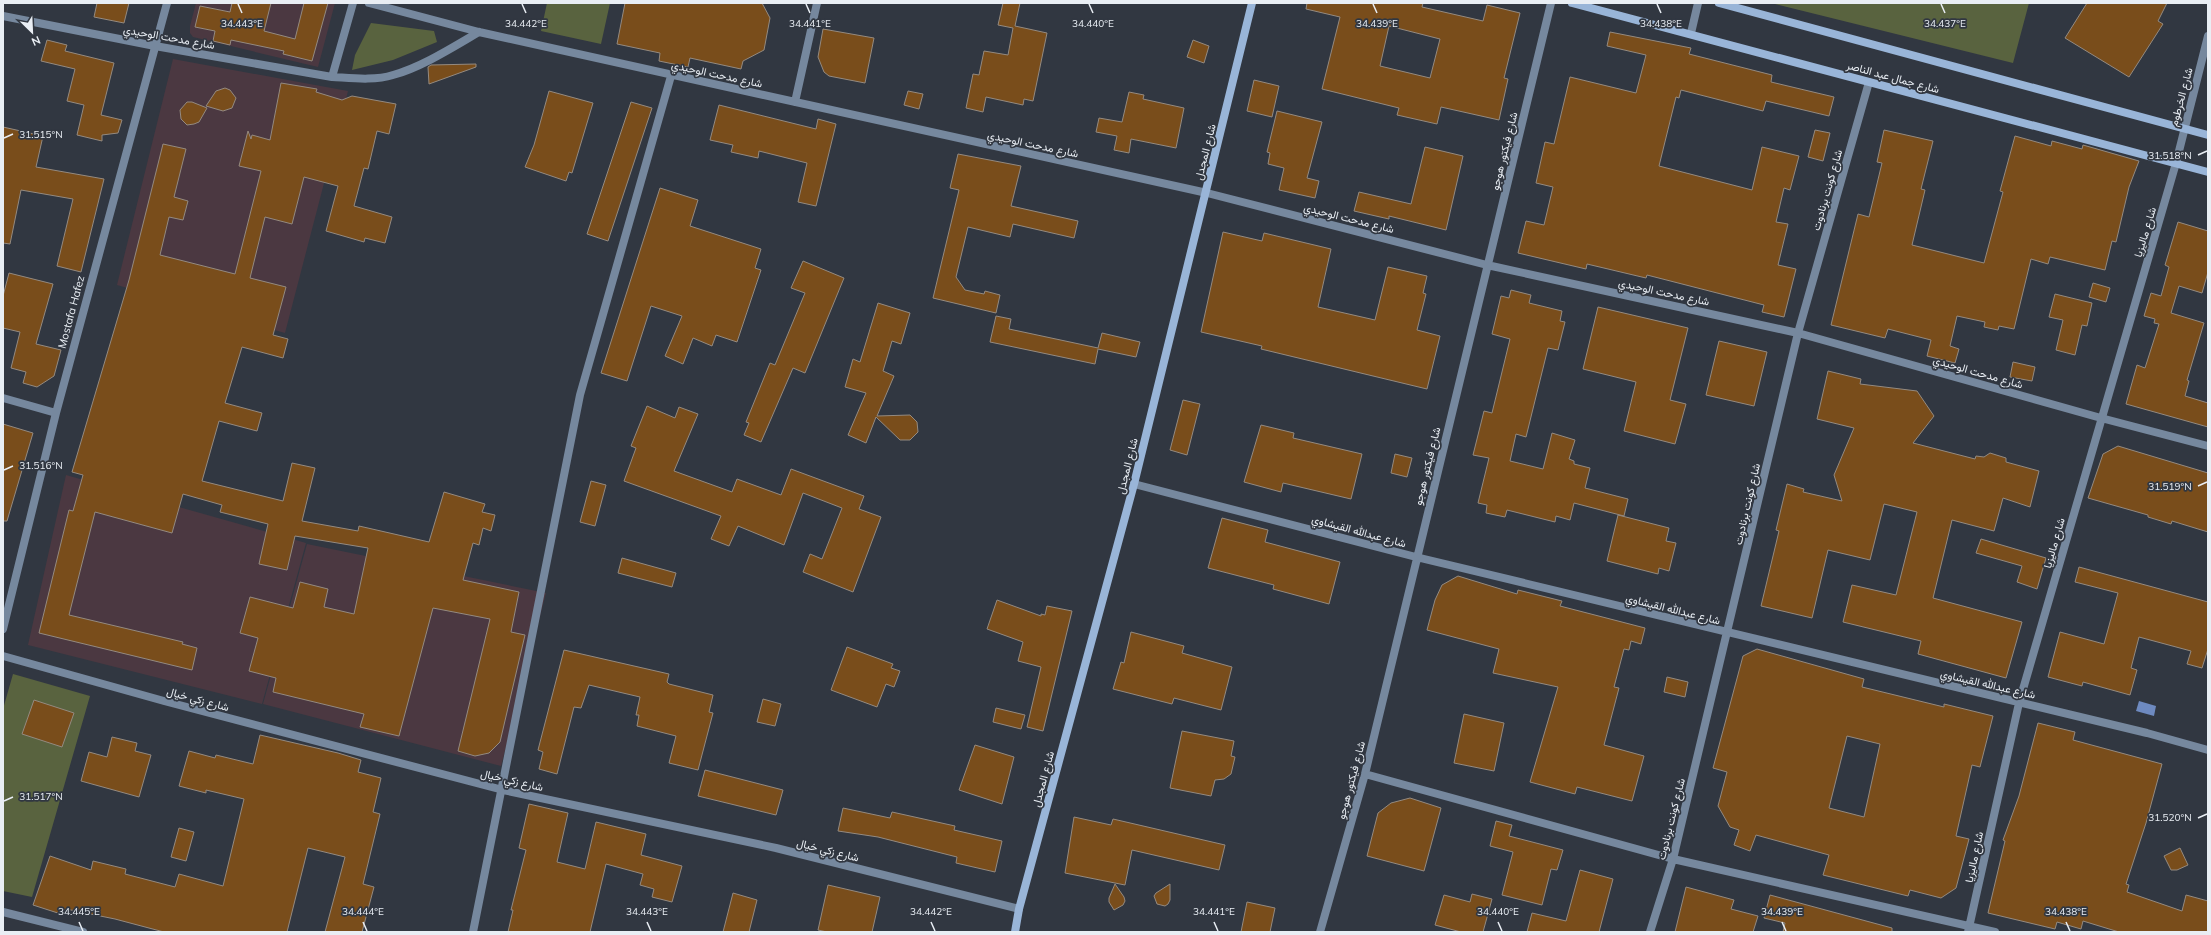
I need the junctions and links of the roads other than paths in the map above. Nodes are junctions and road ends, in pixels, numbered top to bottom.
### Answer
1 (167, 3) edge
2 (354, 3) edge
3 (369, 3) edge
4 (817, 3) edge
5 (1252, 3) edge
6 (1551, 3) edge
7 (1572, 3) edge
8 (1698, 3) edge
9 (1719, 3) edge
10 (3, 16) edge
11 (480, 32) junction
12 (1691, 33) junction
13 (2208, 36) edge
14 (155, 46) junction
15 (671, 76) junction
16 (332, 77) junction
17 (1869, 82) junction
18 (795, 102) junction
19 (2184, 128) junction
20 (2208, 135) edge
21 (2176, 164) junction
22 (2208, 172) edge
23 (1206, 193) junction
24 (1487, 265) junction
25 (1798, 333) junction
26 (3, 398) edge
27 (56, 413) junction
28 (2101, 418) junction
29 (2208, 446) edge
30 (1134, 484) junction
31 (1416, 557) junction
32 (3, 629) edge
33 (1728, 633) junction
34 (3, 656) edge
35 (2019, 703) junction
36 (2208, 750) edge
37 (1364, 774) junction
38 (503, 790) junction
39 (1673, 859) junction
40 (1019, 909) junction
41 (3, 912) edge
42 (1969, 928) edge
43 (83, 932) edge
44 (473, 932) edge
45 (1015, 932) edge
46 (1320, 932) edge
47 (1650, 932) edge
48 (1995, 932) edge

1 - 14 street, Mostafa Hafez
2 - 16 street
3 - 11 street, شارع مدحت الوحيدي
4 - 18 street
5 - 23 main road, شارع المجدل
6 - 24 street, شارع فيكتور هوجو
7 - 12 main road, شارع جمال عبد الناصر
8 - 12 street
9 - 19 main road
10 - 14 street, شارع مدحت الوحيدي
11 - 15 street, شارع مدحت الوحيدي
11 - 16 street, شارع مدحت الوحيدي
12 - 17 main road, شارع جمال عبد الناصر
13 - 19 street, شارع الخرطوم
14 - 16 street, شارع مدحت الوحيدي
14 - 27 street, Mostafa Hafez
15 - 18 street, شارع مدحت الوحيدي
15 - 38 street
17 - 21 main road, شارع جمال عبد الناصر
17 - 25 street, شارع كونت برنادوت
18 - 23 street, شارع مدحت الوحيدي
19 - 20 main road
19 - 21 street, شارع الخرطوم
21 - 22 main road, شارع جمال عبد الناصر
21 - 28 street, شارع ماليزيا
23 - 24 street, شارع مدحت الوحيدي
23 - 30 main road, شارع المجدل
24 - 25 street, شارع مدحت الوحيدي
24 - 31 street, شارع فيكتور هوجو
25 - 28 street, شارع مدحت الوحيدي
25 - 33 street, شارع كونت برنادوت
26 - 27 street
27 - 32 street, Mostafa Hafez
28 - 29 street, شارع مدحت الوحيدي
28 - 35 street, شارع ماليزيا
30 - 31 street, شارع عبدالله القيشاوي
30 - 40 main road, شارع المجدل
31 - 33 street, شارع عبدالله القيشاوي
31 - 37 street, شارع فيكتور هوجو
33 - 35 street, شارع عبدالله القيشاوي
33 - 39 street, شارع كونت برنادوت
34 - 38 street, شارع زكي خيال
35 - 36 street, شارع عبدالله القيشاوي
35 - 42 street, شارع ماليزيا
37 - 39 street
37 - 46 street, شارع فيكتور هوجو
38 - 40 street, شارع زكي خيال
38 - 44 street
39 - 42 street
39 - 47 street, شارع كونت برنادوت
40 - 45 main road, شارع المجدل
41 - 43 street
42 - 48 street

